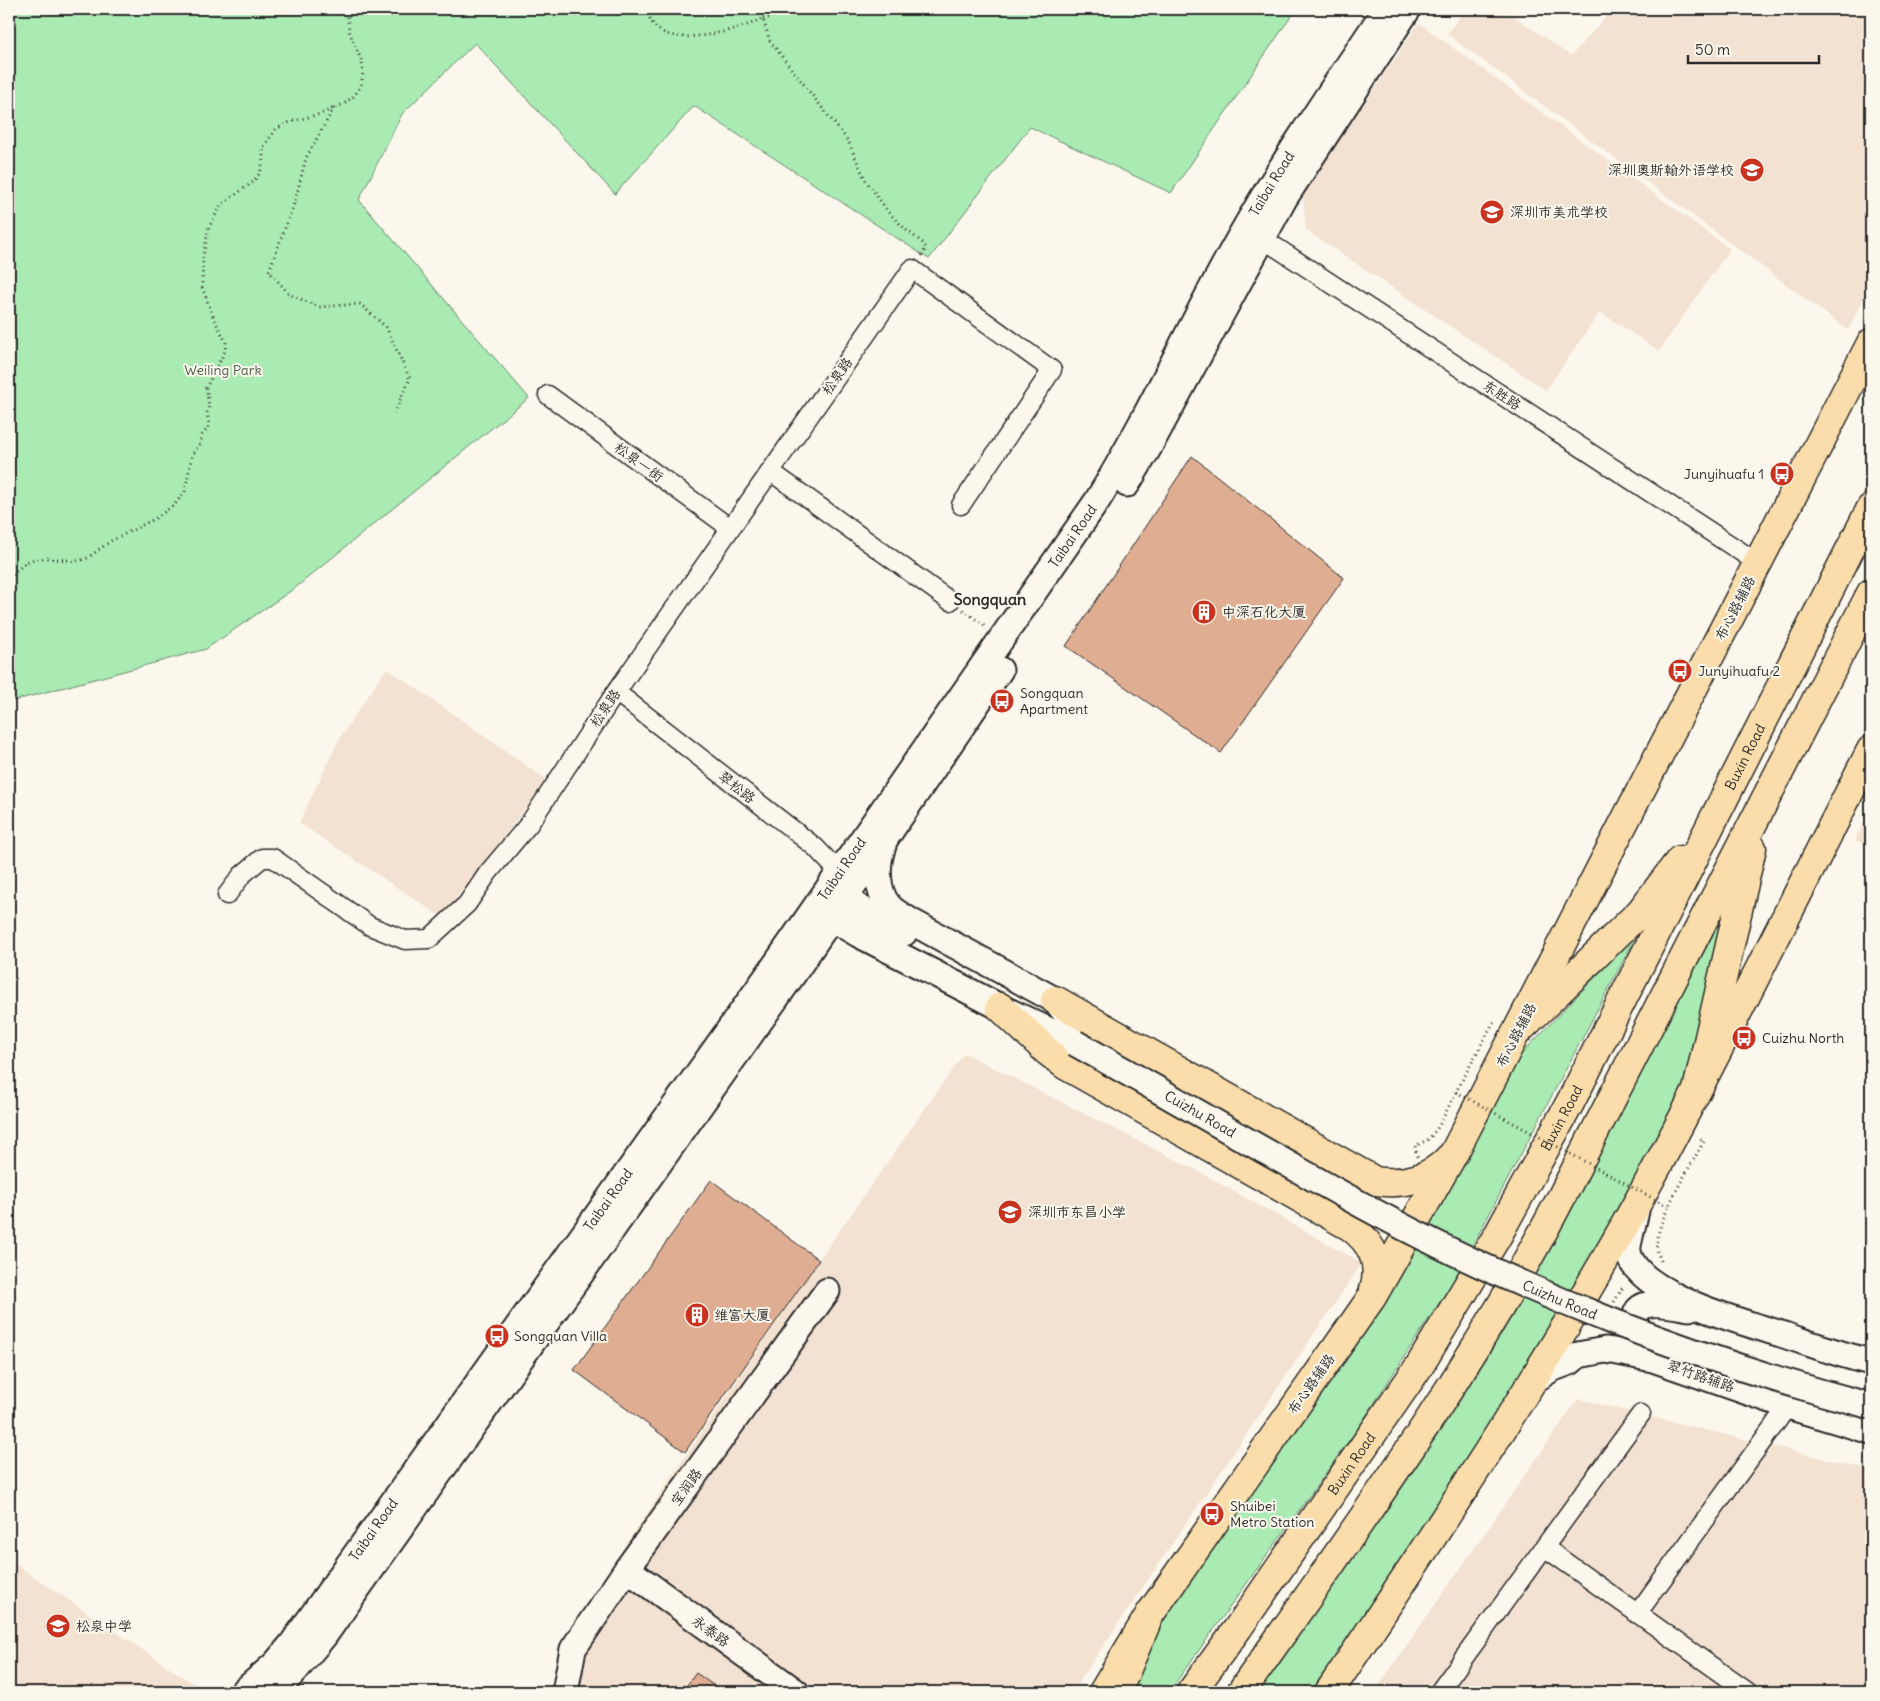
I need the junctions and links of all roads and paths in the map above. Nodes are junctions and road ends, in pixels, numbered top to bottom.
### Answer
1 (346, 9) edge
2 (646, 9) edge
3 (804, 9) edge
4 (1386, 9) edge
5 (1408, 9) edge
6 (764, 19) junction
7 (334, 108) junction
8 (1254, 233) junction
9 (912, 269) junction
10 (1871, 343) edge
11 (548, 395) dead end
12 (394, 413) dead end
13 (770, 471) junction
14 (961, 505) dead end
15 (1871, 508) edge
16 (730, 528) junction
17 (1758, 563) junction
18 (9, 578) edge
19 (1871, 593) edge
20 (950, 601) joint
21 (1001, 638) junction
22 (616, 692) junction
23 (1871, 750) edge
24 (1761, 809) junction
25 (1718, 812) junction
26 (888, 834) junction
27 (227, 895) dead end
28 (838, 895) junction
29 (1055, 1000) junction
30 (1000, 1007) junction
31 (1493, 1023) dead end
32 (1518, 1030) junction
33 (1078, 1037) junction
34 (1697, 1090) junction
35 (1456, 1092) junction
36 (1704, 1141) dead end
37 (1415, 1146) dead end
38 (1455, 1151) junction
39 (1366, 1177) junction
40 (1651, 1204) junction
41 (1669, 1207) junction
42 (1352, 1227) junction
43 (1666, 1267) dead end
44 (827, 1291) dead end
45 (1372, 1297) junction
46 (1701, 1308) junction
47 (1653, 1360) junction
48 (1871, 1362) edge
49 (1533, 1381) junction
50 (1871, 1397) edge
51 (1788, 1406) junction
52 (1871, 1406) edge
53 (1641, 1414) dead end
54 (1871, 1431) edge
55 (1544, 1547) junction
56 (626, 1569) junction
57 (1150, 1614) junction
58 (1638, 1614) junction
59 (243, 1692) edge
60 (275, 1692) edge
61 (565, 1692) edge
62 (796, 1692) edge
63 (1103, 1692) edge
64 (1117, 1692) edge
65 (1191, 1692) edge
66 (1241, 1692) edge
67 (1328, 1692) edge
68 (1439, 1692) edge
69 (1748, 1692) edge

1 - 7 path
2 - 6 path
3 - 6 path
4 - 8 main road, Taibai Road
5 - 8 main road, Taibai Road
6 - 9 path
7 - 12 path
7 - 18 path
8 - 17 street, 东胜路
8 - 21 main road, Taibai Road
8 - 26 main road, Taibai Road
9 - 13 street, 松泉路
9 - 14 street
10 - 17 main road, 布心路辅路
11 - 16 street, 松泉一街
13 - 16 street, 松泉路
13 - 20 street
15 - 25 main road, Buxin Road
16 - 22 street, 松泉路
17 - 32 main road, 布心路辅路
19 - 24 main road
20 - 21 path
21 - 28 main road, Taibai Road
22 - 27 street, 松泉路
22 - 28 street, 翠松路
23 - 34 main road
24 - 34 main road
24 - 66 main road
25 - 32 main road
25 - 65 main road, Buxin Road
26 - 28 main road, Taibai Road
26 - 29 main road, Cuizhu Road
28 - 30 main road, Cuizhu Road
28 - 33 main road, Cuizhu Road
28 - 59 main road, Taibai Road
28 - 60 main road, Taibai Road
29 - 33 main road, Cuizhu Road
29 - 39 main road
30 - 33 main road, Cuizhu Road
30 - 42 main road
31 - 35 path
32 - 38 main road, 布心路辅路
33 - 50 main road, Cuizhu Road
33 - 52 main road, Cuizhu Road, bridge
34 - 40 main road
35 - 37 path
35 - 41 path, bridge
36 - 41 path
38 - 39 main road
38 - 45 main road, 布心路辅路
39 - 42 main road
40 - 46 main road
40 - 49 main road
41 - 43 path
42 - 45 main road
44 - 56 main road, 宝润路
45 - 57 main road, 布心路辅路
46 - 47 main road
46 - 48 main road
47 - 49 main road, 翠竹路辅路
47 - 51 main road, 翠竹路辅路
49 - 67 main road
51 - 54 main road, 翠竹路辅路
51 - 58 street
53 - 55 street
55 - 58 street
55 - 68 street
56 - 61 main road, 宝润路
56 - 62 main road, 永泰路
57 - 63 main road, 布心路辅路
57 - 64 main road
58 - 69 street

